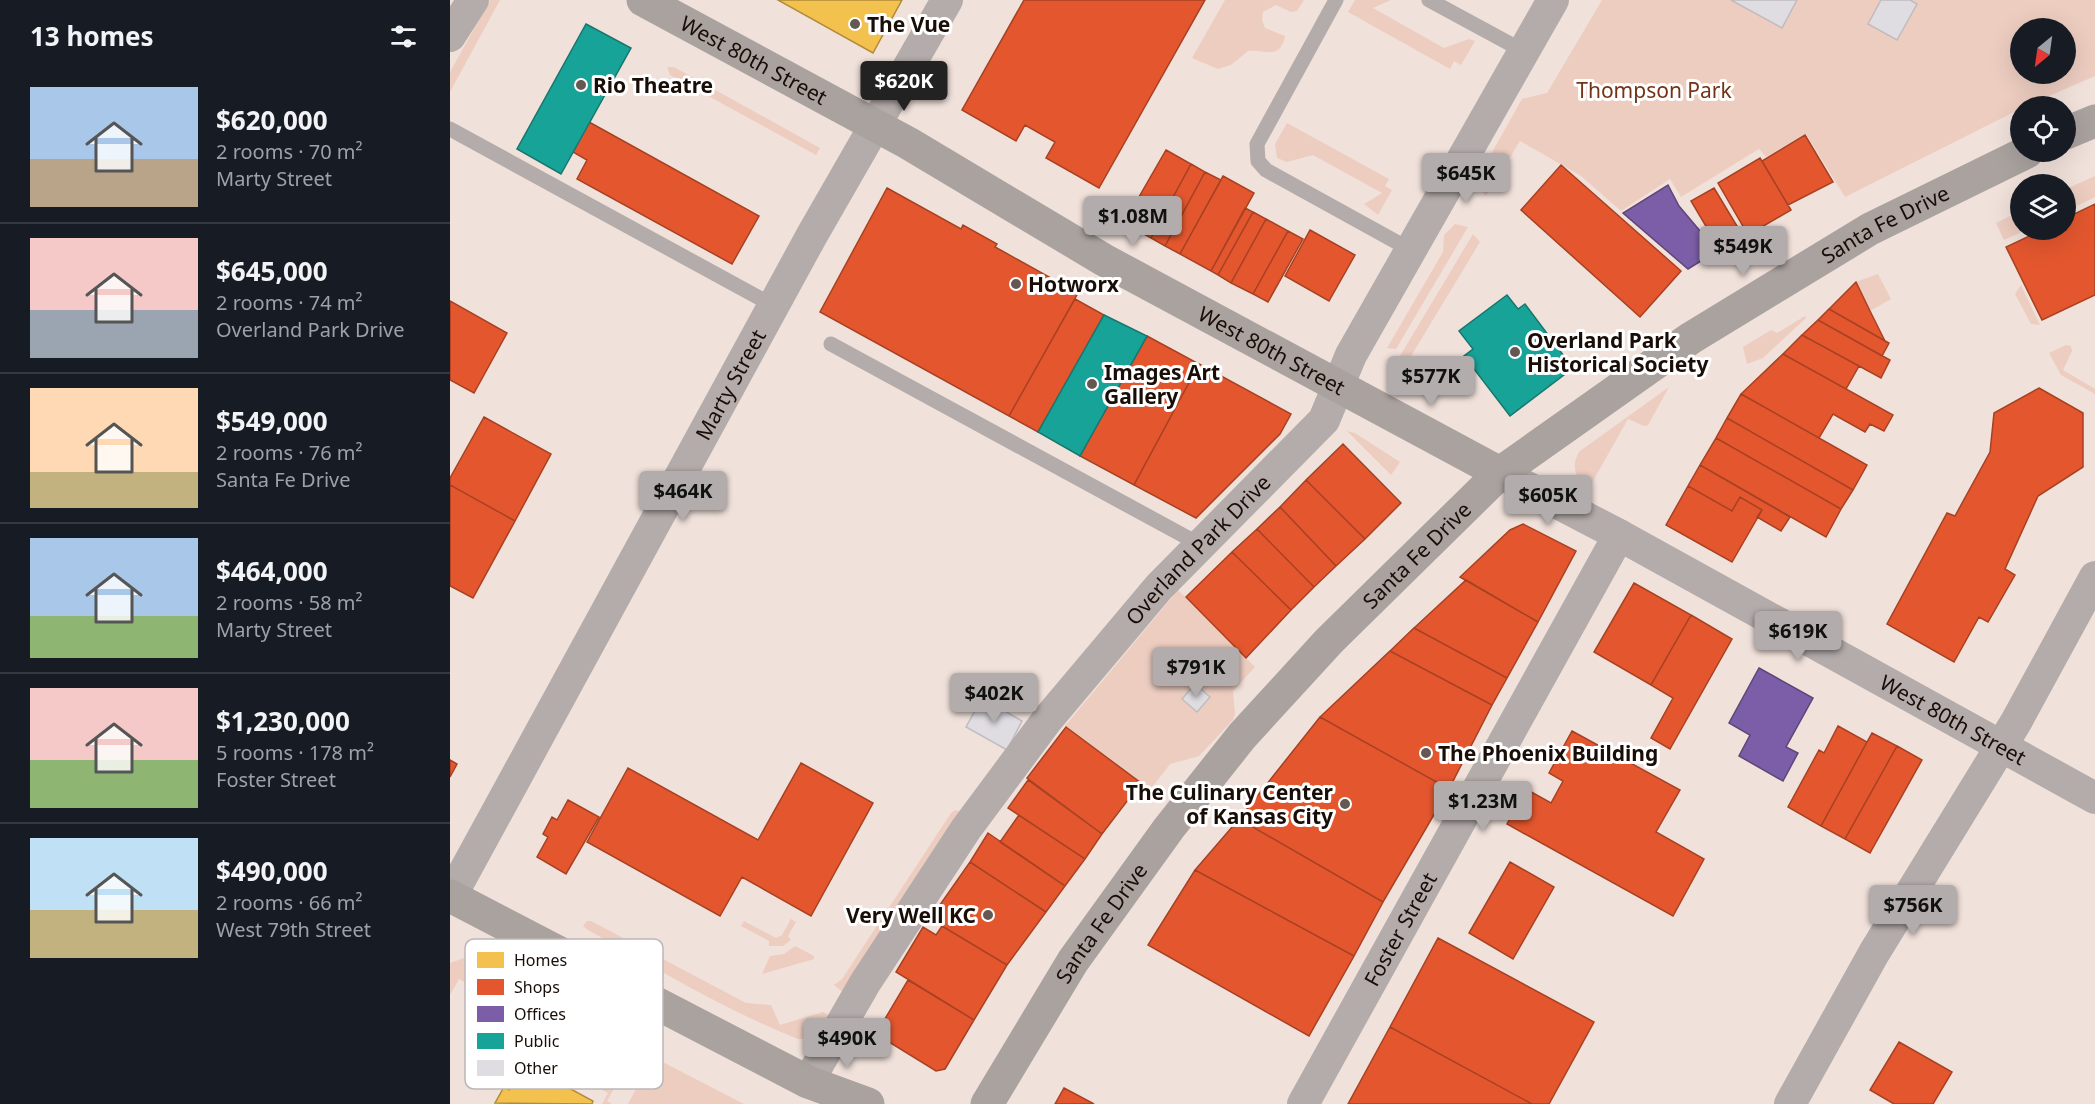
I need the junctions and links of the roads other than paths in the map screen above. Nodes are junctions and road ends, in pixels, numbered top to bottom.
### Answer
1 (473, 0) edge
2 (643, 0) edge
3 (947, 0) edge
4 (1336, 0) edge
5 (1429, 0) edge
6 (1553, 0) edge
7 (450, 36) edge
8 (1525, 52) junction
9 (2095, 121) edge
10 (875, 125) junction
11 (450, 129) edge
12 (2076, 130) edge
13 (2010, 160) edge
14 (1411, 250) junction
15 (774, 306) junction
16 (831, 344) dead end
17 (1338, 387) junction
18 (1500, 473) junction
19 (1619, 535) junction
20 (1199, 544) junction
21 (2095, 578) edge
22 (2000, 746) junction
23 (2095, 798) edge
24 (450, 897) edge
25 (531, 939) edge
26 (663, 1007) edge
27 (808, 1082) junction
28 (868, 1104) edge
29 (987, 1104) edge
30 (1304, 1104) edge
31 (1790, 1104) edge

1 - 7 street
2 - 10 main road, West 80th Street
3 - 10 street, Marty Street
4 - 14 lane
5 - 8 lane
6 - 8 street, Overland Park Drive
8 - 14 street, Overland Park Drive
9 - 12 main road
10 - 15 street, Marty Street
10 - 17 main road, West 80th Street
11 - 15 lane
13 - 18 main road, Santa Fe Drive
14 - 17 street, Overland Park Drive
15 - 24 street, Marty Street
16 - 20 lane
17 - 18 main road, West 80th Street
17 - 20 street, Overland Park Drive
18 - 19 street, West 80th Street
18 - 29 main road, Santa Fe Drive
19 - 22 street, West 80th Street
19 - 30 street, Foster Street
20 - 27 street, Overland Park Drive
21 - 22 street
22 - 23 street, West 80th Street
22 - 31 street
24 - 25 main road
26 - 27 main road
27 - 28 main road

